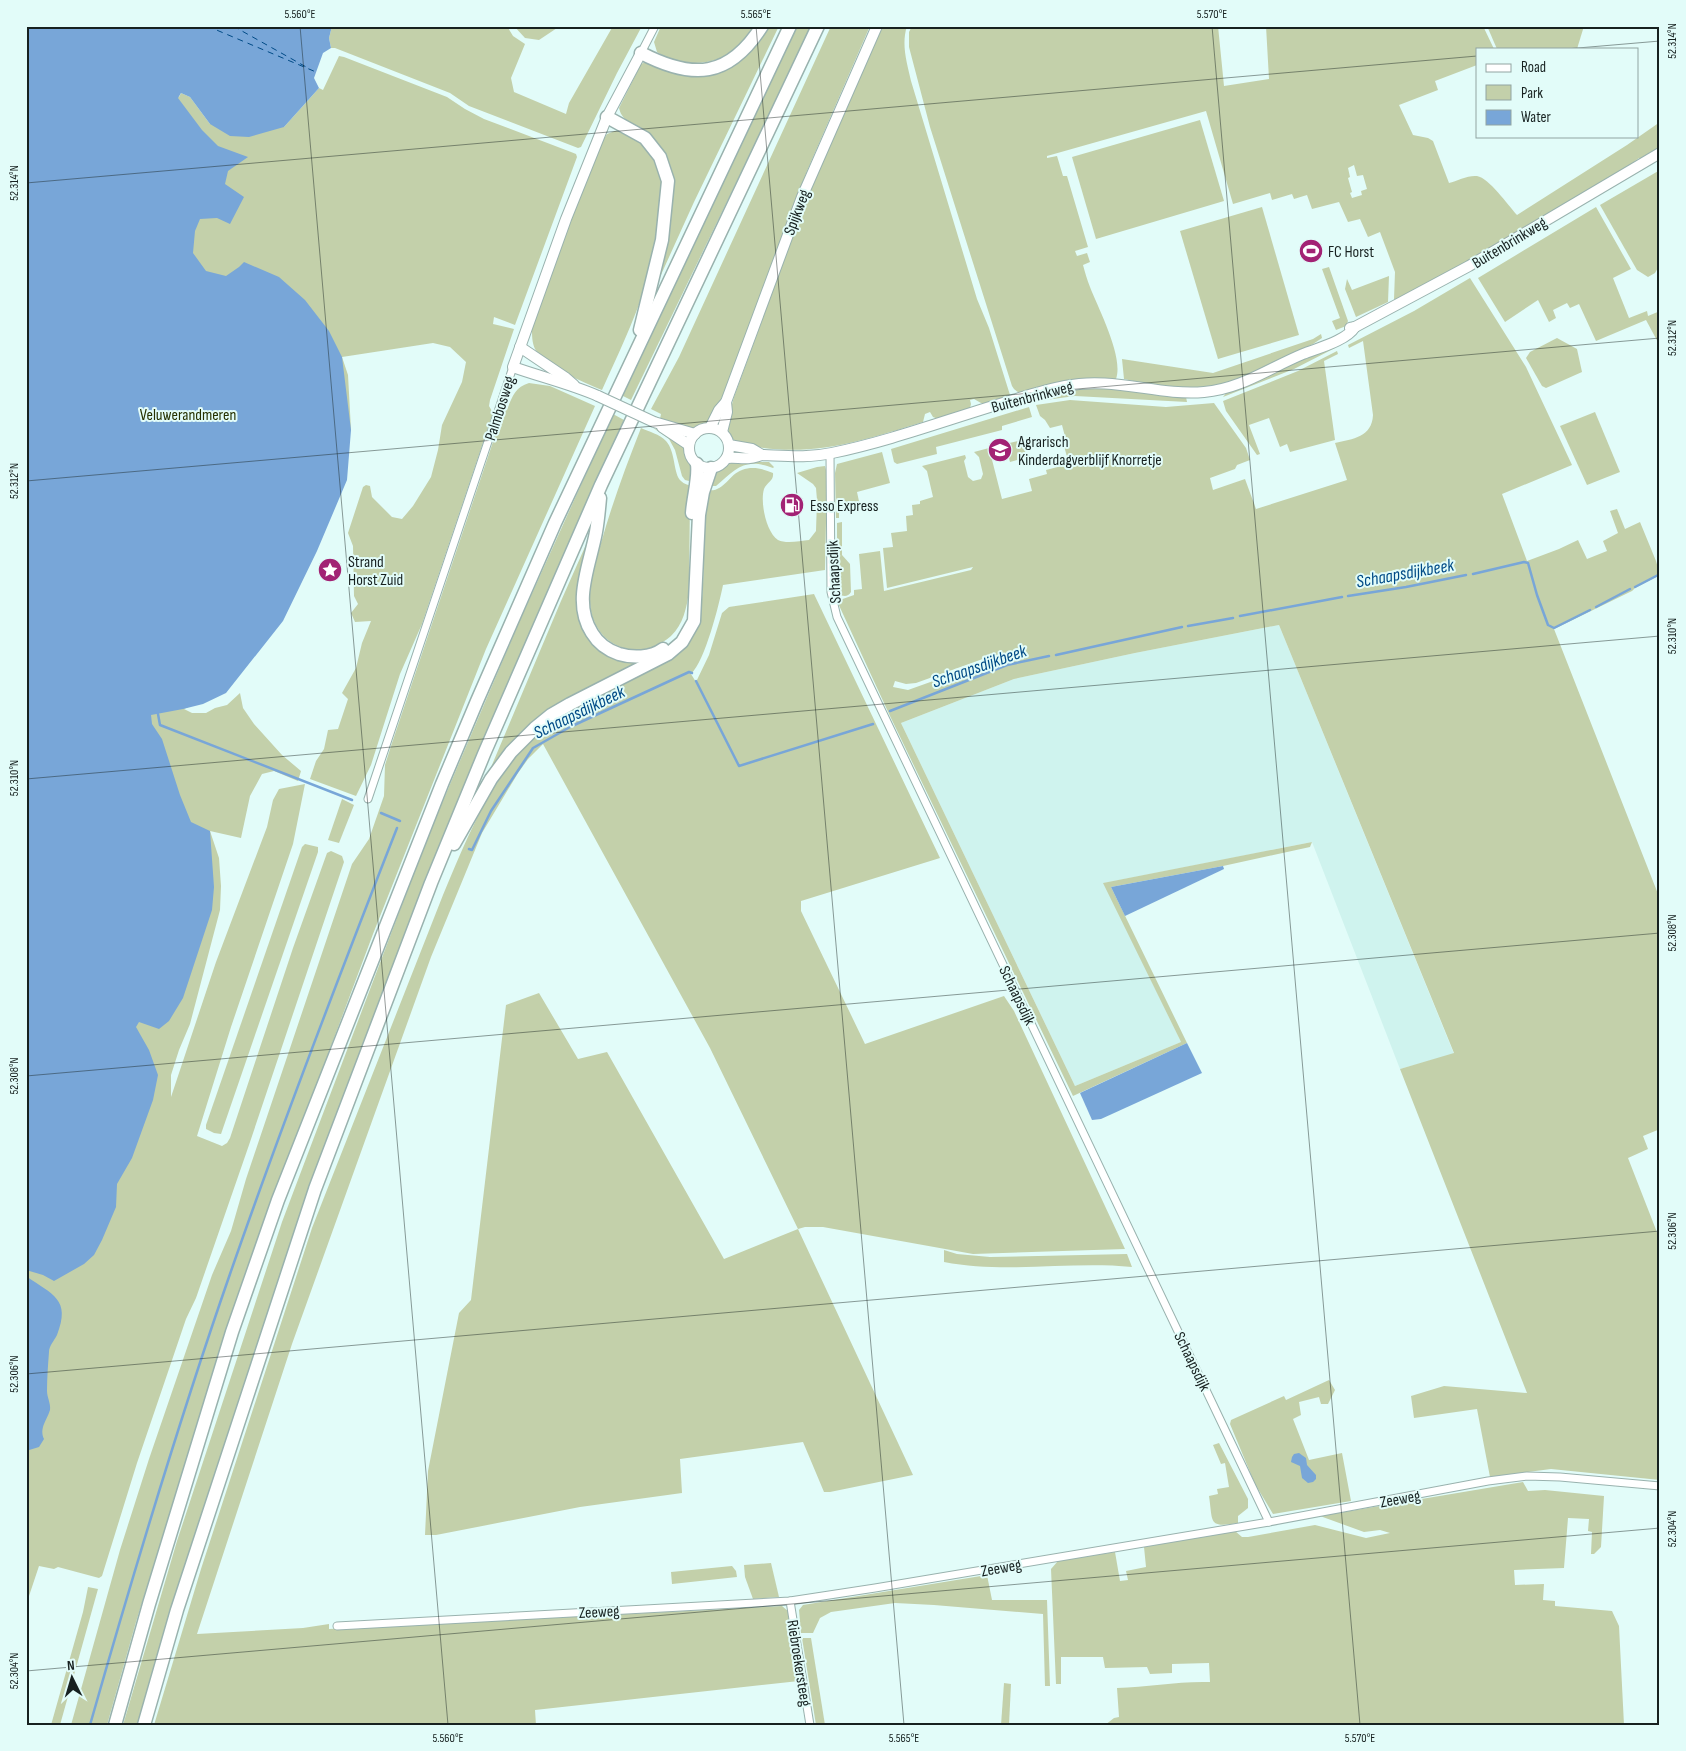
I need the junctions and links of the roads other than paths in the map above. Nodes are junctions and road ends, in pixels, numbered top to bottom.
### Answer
1 (655, 26) edge
2 (762, 26) edge
3 (790, 26) edge
4 (818, 26) edge
5 (877, 26) edge
6 (641, 53) junction
7 (607, 116) junction
8 (1660, 153) edge
9 (638, 346) junction
10 (520, 347) junction
11 (513, 368) junction
12 (575, 386) junction
13 (726, 402) junction
14 (655, 423) junction
15 (710, 428) junction
16 (722, 432) junction
17 (695, 434) junction
18 (689, 445) junction
19 (729, 445) junction
20 (830, 454) junction
21 (762, 455) junction
22 (727, 458) junction
23 (697, 464) junction
24 (711, 468) junction
25 (601, 485) junction
26 (368, 800) dead end
27 (431, 883) junction
28 (1660, 1486) edge
29 (1268, 1522) junction
30 (790, 1600) junction
31 (337, 1626) dead end
32 (116, 1725) edge
33 (144, 1725) edge
34 (810, 1725) edge

1 - 6 street, Palmbosweg
2 - 6 highway
3 - 9 highway
4 - 25 highway
5 - 13 main road, Spijkweg
6 - 7 main road, Palmbosweg
7 - 9 highway
7 - 10 main road, Palmbosweg
8 - 20 main road, Buitenbrinkweg
9 - 32 highway
10 - 11 main road, Palmbosweg
10 - 12 main road
11 - 12 main road
11 - 26 street, Palmbosweg
12 - 14 main road, bridge
13 - 15 main road, Spijkweg
13 - 16 main road, Spijkweg
14 - 17 main road
14 - 18 main road
15 - 16 main road
15 - 17 main road
16 - 19 main road
17 - 18 main road
18 - 23 main road
19 - 21 main road, Buitenbrinkweg
19 - 22 main road
20 - 21 main road, Buitenbrinkweg
20 - 29 street, Schaapsdijk
21 - 22 main road, Buitenbrinkweg
22 - 24 main road
23 - 24 main road
23 - 25 highway
24 - 27 highway
25 - 27 highway
27 - 33 highway
28 - 29 street, Zeeweg
29 - 30 street, Zeeweg
30 - 31 street, Zeeweg
30 - 34 street, Riebroekersteeg

